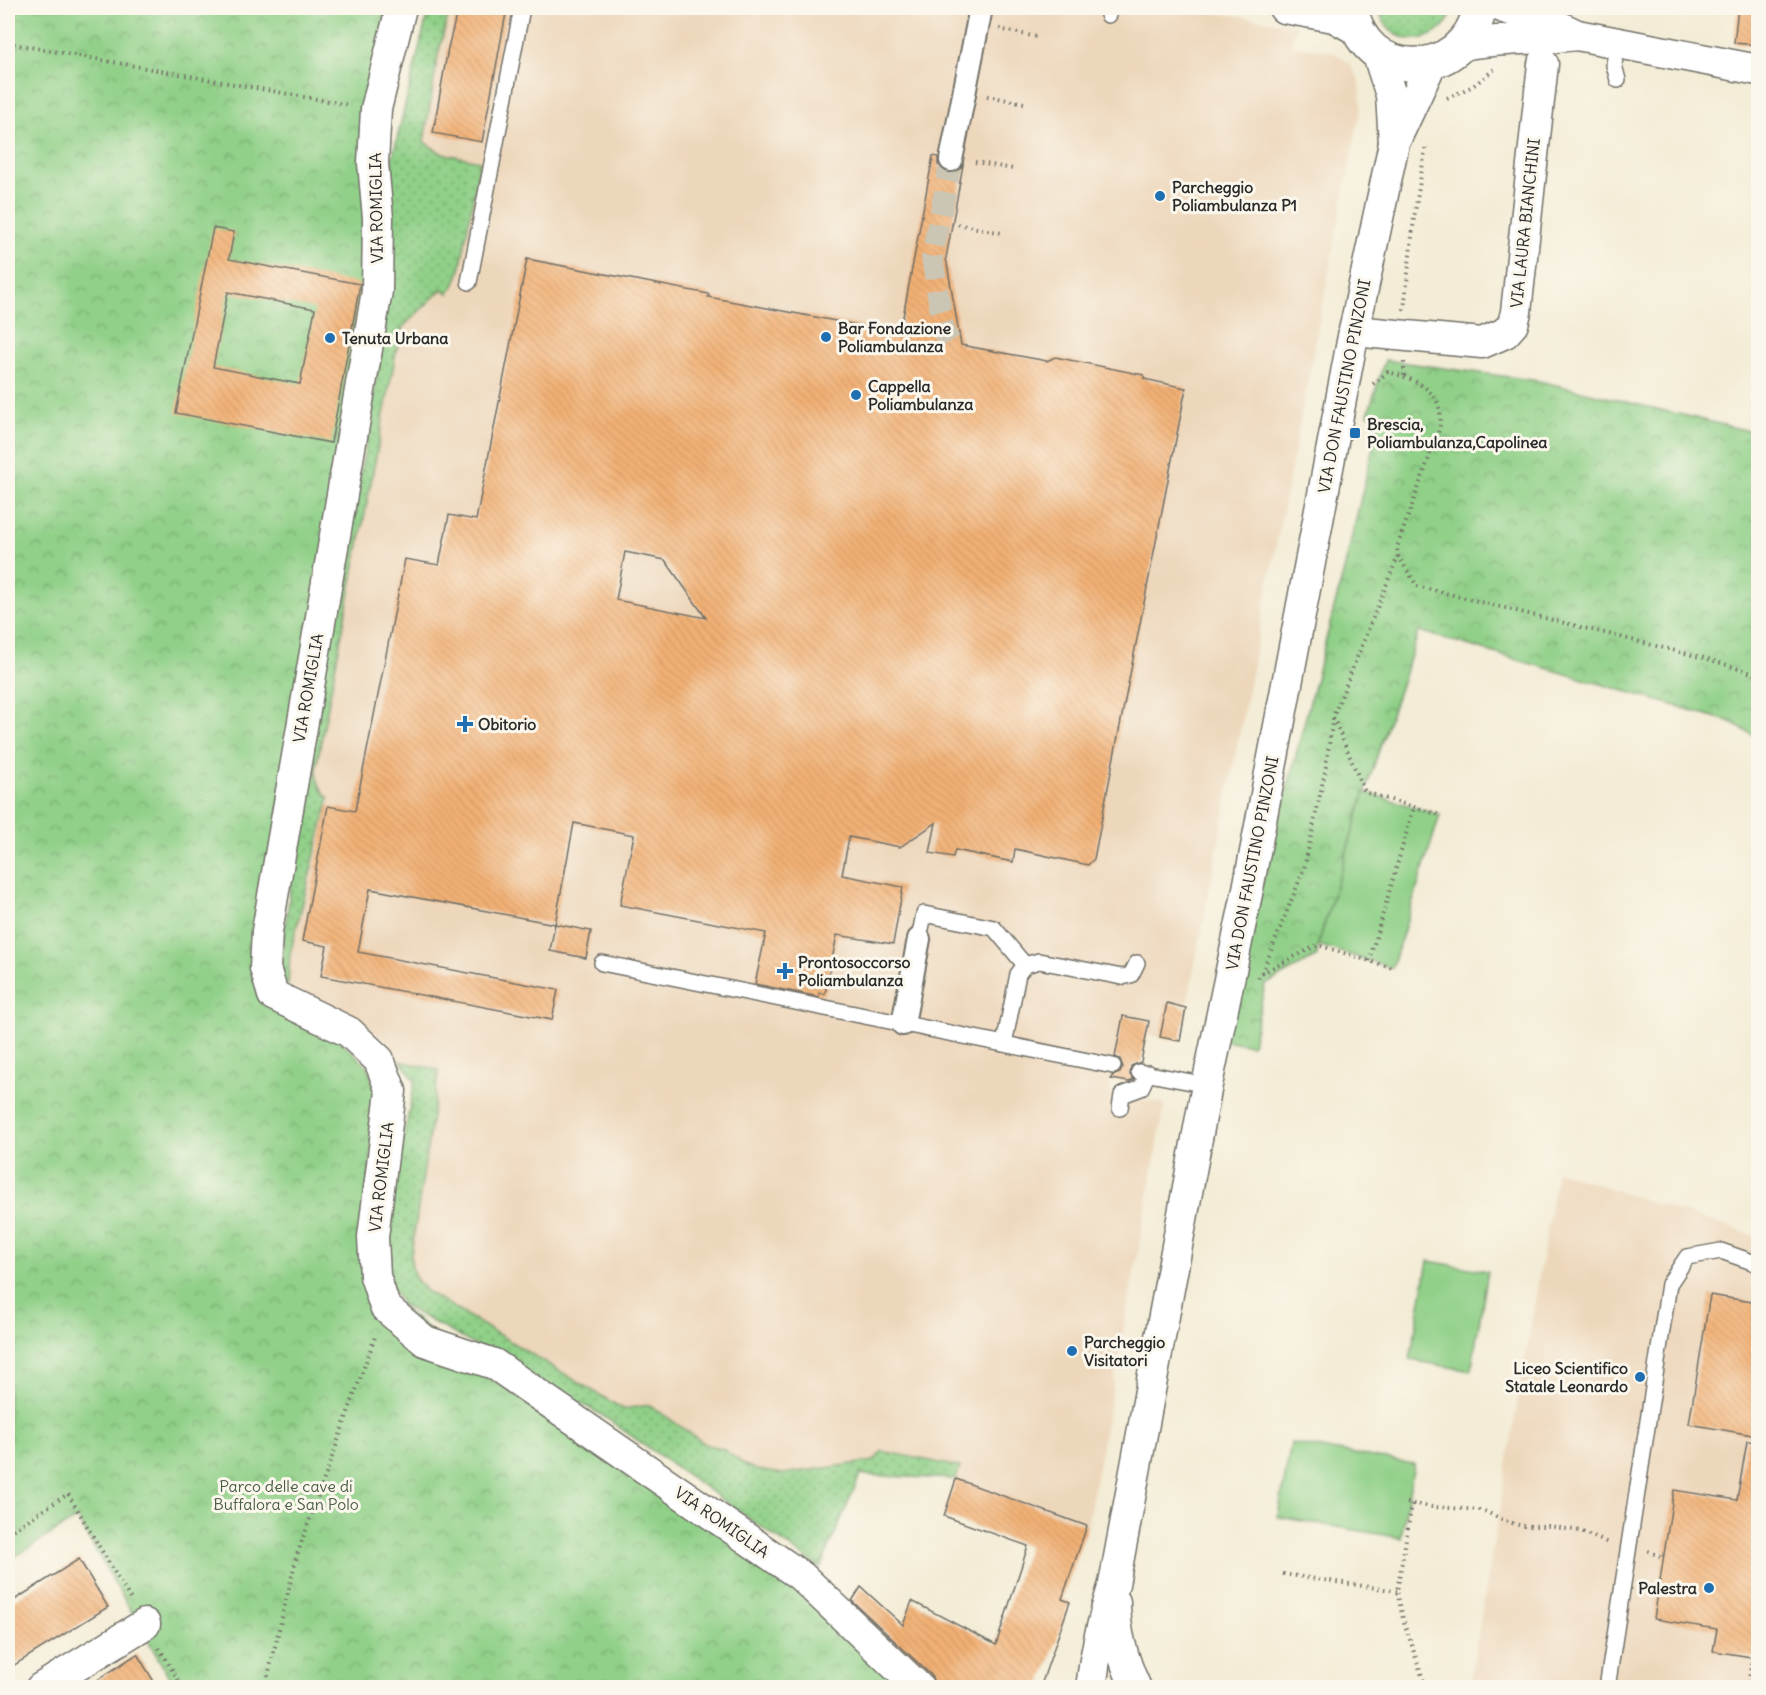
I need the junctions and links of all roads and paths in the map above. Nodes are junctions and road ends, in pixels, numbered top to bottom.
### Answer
1 (401, 8) edge
2 (522, 8) edge
3 (1284, 8) edge
4 (1480, 8) edge
5 (1504, 8) edge
6 (1547, 14) edge
7 (979, 16) edge
8 (1363, 30) edge
9 (1577, 35) junction
10 (1036, 37) dead end
11 (1518, 39) junction
12 (8, 43) edge
13 (1617, 43) junction
14 (1462, 45) junction
15 (1432, 62) junction
16 (1543, 64) dead end
17 (1758, 70) edge
18 (1618, 80) dead end
19 (964, 91) junction
20 (1024, 103) dead end
21 (1440, 104) dead end
22 (376, 109) junction
23 (1427, 139) dead end
24 (1394, 143) junction
25 (951, 158) joint
26 (1013, 169) dead end
27 (952, 224) dead end
28 (1002, 233) dead end
29 (470, 282) dead end
30 (1354, 331) junction
31 (1404, 336) junction
32 (1404, 376) junction
33 (1368, 388) dead end
34 (1398, 556) junction
35 (1758, 675) edge
36 (1333, 717) junction
37 (1414, 807) junction
38 (1440, 815) dead end
39 (920, 939) joint
40 (1369, 961) junction
41 (602, 963) dead end
42 (1137, 963) dead end
43 (1025, 965) junction
44 (1392, 968) dead end
45 (1262, 973) junction
46 (1256, 981) dead end
47 (903, 1024) junction
48 (1004, 1044) junction
49 (1113, 1066) dead end
50 (1207, 1085) junction
51 (1120, 1108) dead end
52 (1758, 1264) edge
53 (385, 1306) junction
54 (8, 1533) edge
55 (1629, 1546) junction
56 (1663, 1558) dead end
57 (1283, 1574) dead end
58 (1114, 1584) junction
59 (1397, 1591) junction
60 (145, 1624) junction
61 (1752, 1657) dead end
62 (41, 1688) edge
63 (183, 1688) edge
64 (265, 1688) edge
65 (919, 1688) edge
66 (1091, 1688) edge
67 (1136, 1688) edge
68 (1426, 1688) edge
69 (1607, 1688) edge
70 (1748, 1688) edge

1 - 22 street, VIA ROMIGLIA
2 - 29 lane
3 - 8 street
4 - 14 street
5 - 6 street
6 - 9 street
7 - 10 path
7 - 19 street
8 - 15 street
8 - 24 street, VIA DON FAUSTINO PINZONI
9 - 11 street
9 - 13 street
11 - 14 street
11 - 21 path
12 - 22 path
13 - 17 street
13 - 18 lane
14 - 15 street
15 - 24 street, VIA DON FAUSTINO PINZONI
16 - 31 street, VIA LAURA BIANCHINI
19 - 20 path
19 - 25 street
22 - 53 street, VIA ROMIGLIA
23 - 31 path
24 - 30 street, VIA DON FAUSTINO PINZONI
25 - 26 path
27 - 28 path
30 - 31 street, VIA LAURA BIANCHINI
30 - 50 street, VIA DON FAUSTINO PINZONI
31 - 32 path
32 - 33 path
32 - 34 path
34 - 35 path
34 - 36 path
36 - 37 path
36 - 45 path
37 - 38 path
37 - 40 path
39 - 43 lane
39 - 47 street
40 - 44 path
40 - 45 path
41 - 47 lane
42 - 43 lane
43 - 48 lane
45 - 46 path
47 - 48 lane
48 - 49 lane
50 - 51 lane
50 - 58 street, VIA DON FAUSTINO PINZONI
52 - 55 lane
53 - 64 path
53 - 65 street, VIA ROMIGLIA
54 - 60 path
55 - 56 path
55 - 59 path
55 - 69 lane
57 - 59 path
58 - 66 street, VIA DON FAUSTINO PINZONI
58 - 67 street, VIA DON FAUSTINO PINZONI
59 - 68 path
60 - 62 street
60 - 63 path
61 - 70 path

